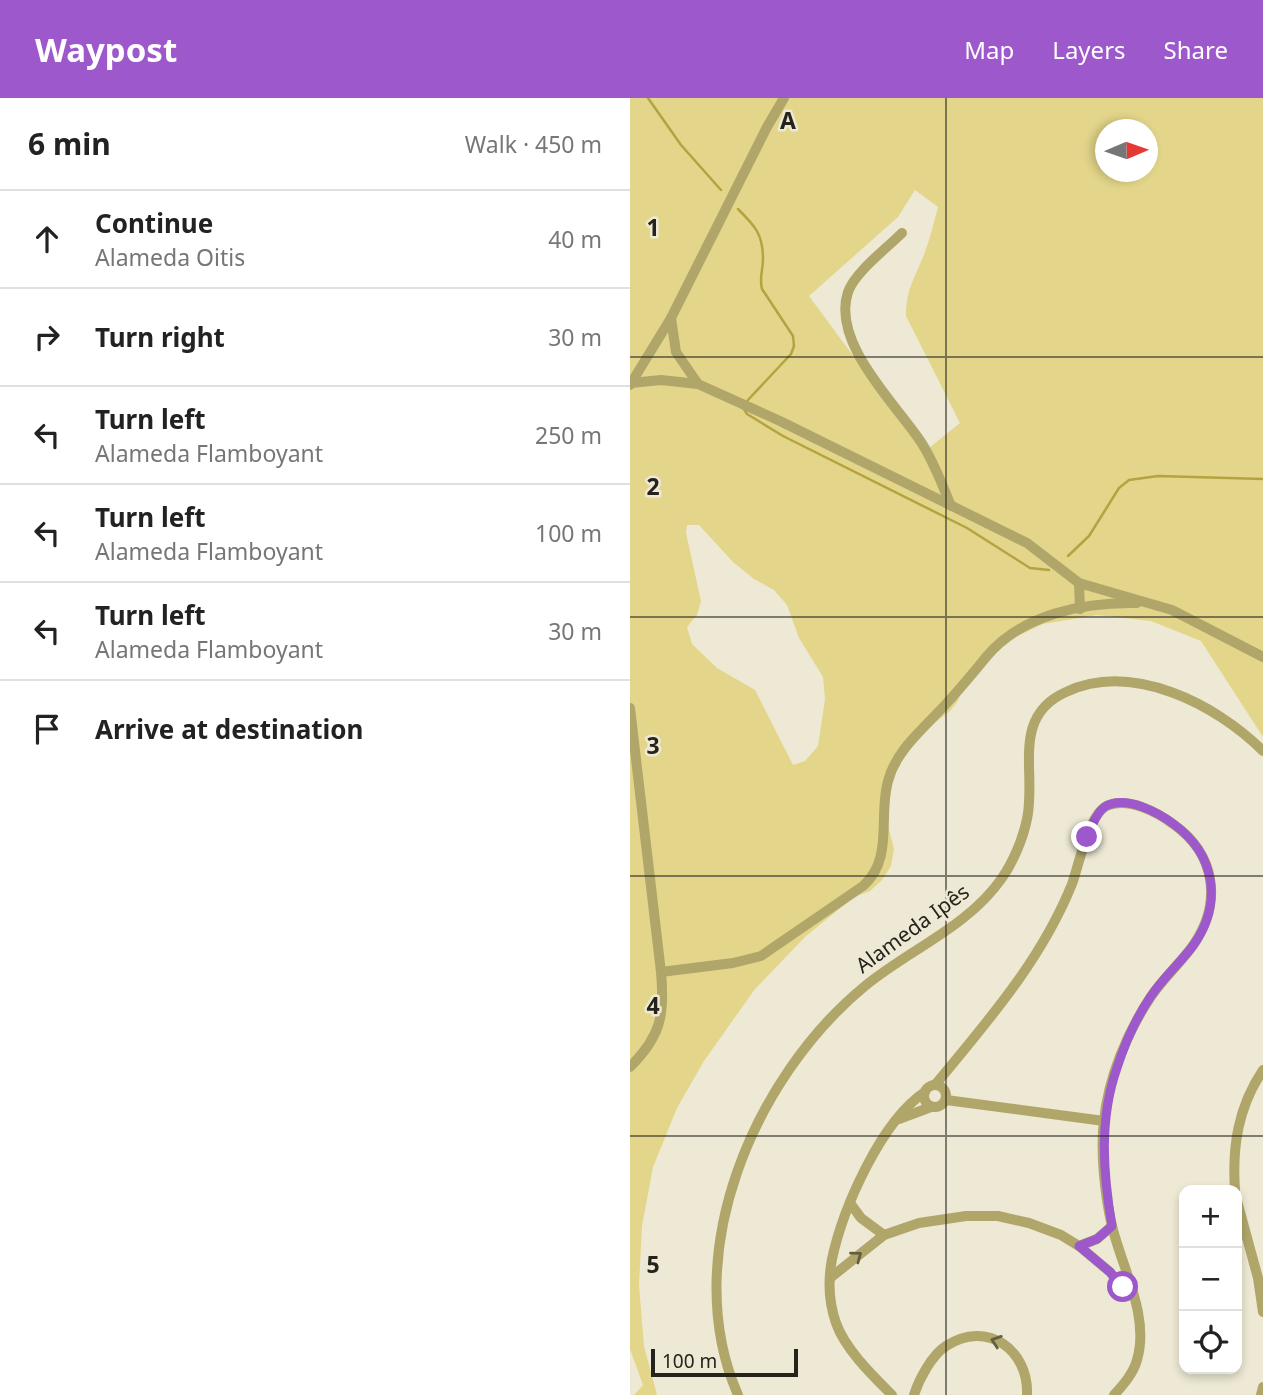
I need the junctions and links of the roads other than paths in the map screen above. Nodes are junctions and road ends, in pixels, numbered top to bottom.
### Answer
1 (784, 98) edge
2 (902, 233) dead end
3 (671, 318) junction
4 (631, 384) edge
5 (698, 384) junction
6 (951, 506) junction
7 (1079, 583) junction
8 (1154, 604) junction
9 (1080, 610) junction
10 (1263, 657) edge
11 (630, 708) edge
12 (1263, 751) edge
13 (661, 972) junction
14 (630, 1067) edge
15 (1263, 1070) edge
16 (935, 1085) junction
17 (925, 1092) junction
18 (946, 1100) junction
19 (931, 1107) junction
20 (896, 1121) junction
21 (1104, 1121) junction
22 (1235, 1185) edge
23 (850, 1203) junction
24 (1242, 1219) edge
25 (1112, 1226) junction
26 (884, 1235) junction
27 (1079, 1246) junction
28 (830, 1278) junction
29 (1136, 1310) junction
30 (1263, 1312) edge
31 (1263, 1387) edge
32 (738, 1395) edge
33 (892, 1395) edge
34 (914, 1395) edge
35 (1027, 1395) edge
36 (1114, 1395) edge
37 (1261, 1395) edge

1 - 3 street
2 - 6 street
3 - 4 street
3 - 5 street
4 - 5 street
5 - 6 street
6 - 7 street
7 - 8 street
7 - 9 street
8 - 9 street
8 - 10 street
9 - 13 street
11 - 13 street
12 - 32 street, Alameda Ipês
13 - 14 street
15 - 22 street
16 - 17 street
16 - 18 street
16 - 21 street
17 - 19 street
17 - 20 street
18 - 19 street
18 - 21 street
19 - 20 street
20 - 23 street
21 - 25 street
23 - 26 street
23 - 28 street
24 - 30 street
25 - 27 street
25 - 29 street
26 - 27 street
28 -> 26 street
27 - 29 street
28 - 33 street
29 - 36 street
31 - 37 street
35 -> 34 street

